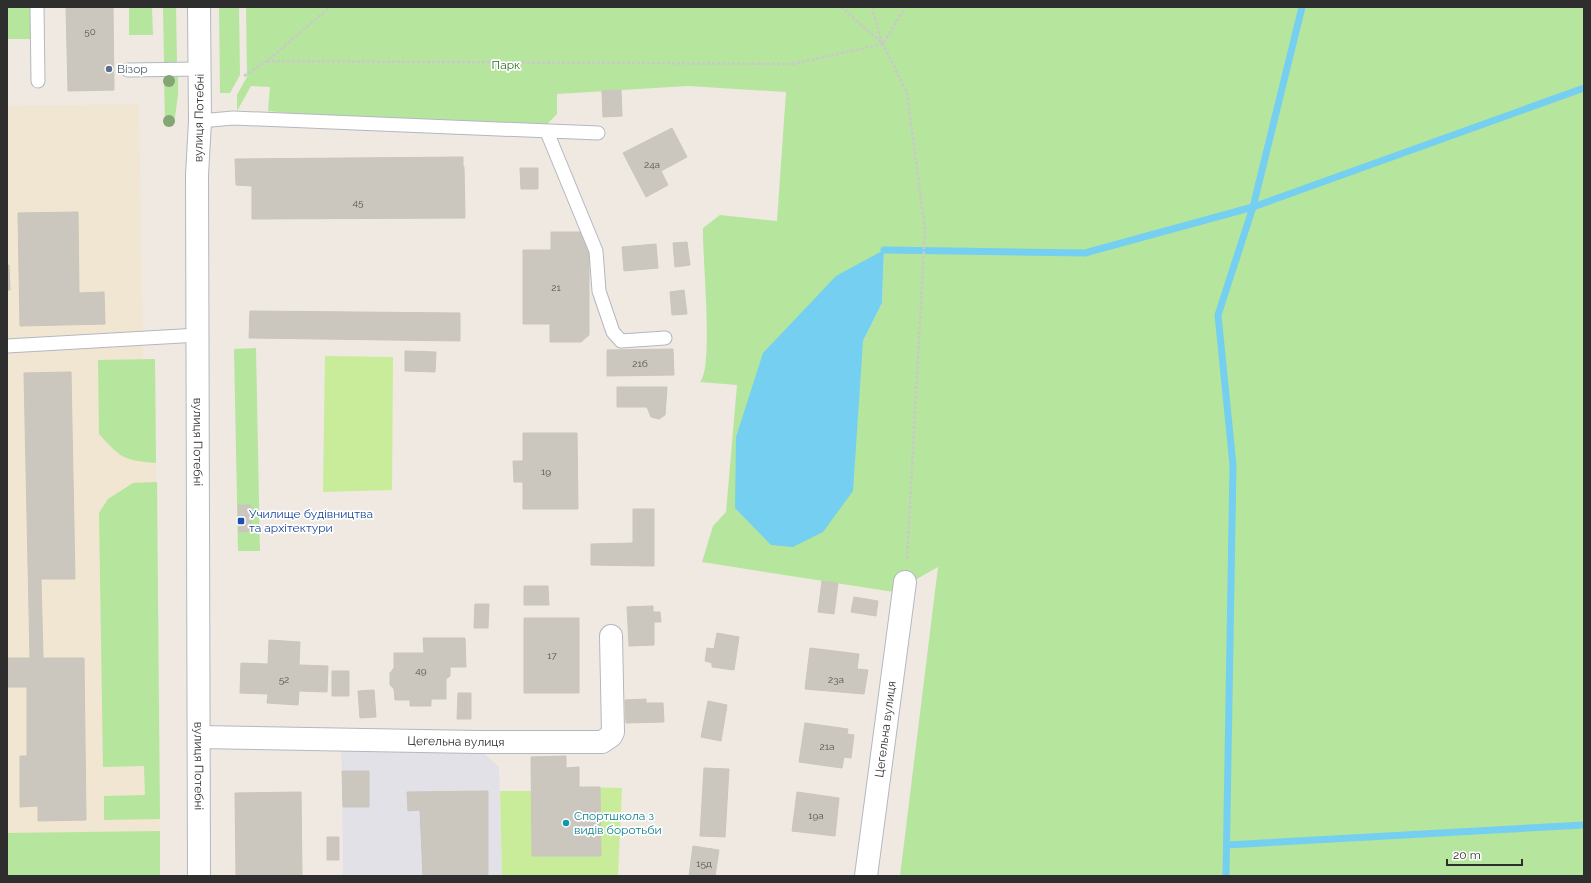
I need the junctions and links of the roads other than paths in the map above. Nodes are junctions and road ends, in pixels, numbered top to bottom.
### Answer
1 (36, 7) edge
2 (199, 7) edge
3 (200, 69) junction
4 (128, 70) dead end
5 (38, 81) dead end
6 (200, 121) junction
7 (547, 132) junction
8 (598, 133) dead end
9 (199, 335) junction
10 (665, 338) dead end
11 (7, 346) edge
12 (905, 582) road end
13 (611, 636) dead end
14 (199, 737) junction
15 (200, 876) edge
16 (866, 876) edge

1 - 5 lane
2 - 3 street, вулиця Потебні
3 - 4 lane
3 - 6 street, вулиця Потебні
6 - 7 lane
6 - 9 street, вулиця Потебні
7 - 8 lane
7 - 10 lane
9 - 11 lane
9 - 14 street, вулиця Потебні
12 - 16 street, Цегельна вулиця
13 - 14 street, Цегельна вулиця
14 - 15 street, вулиця Потебні

